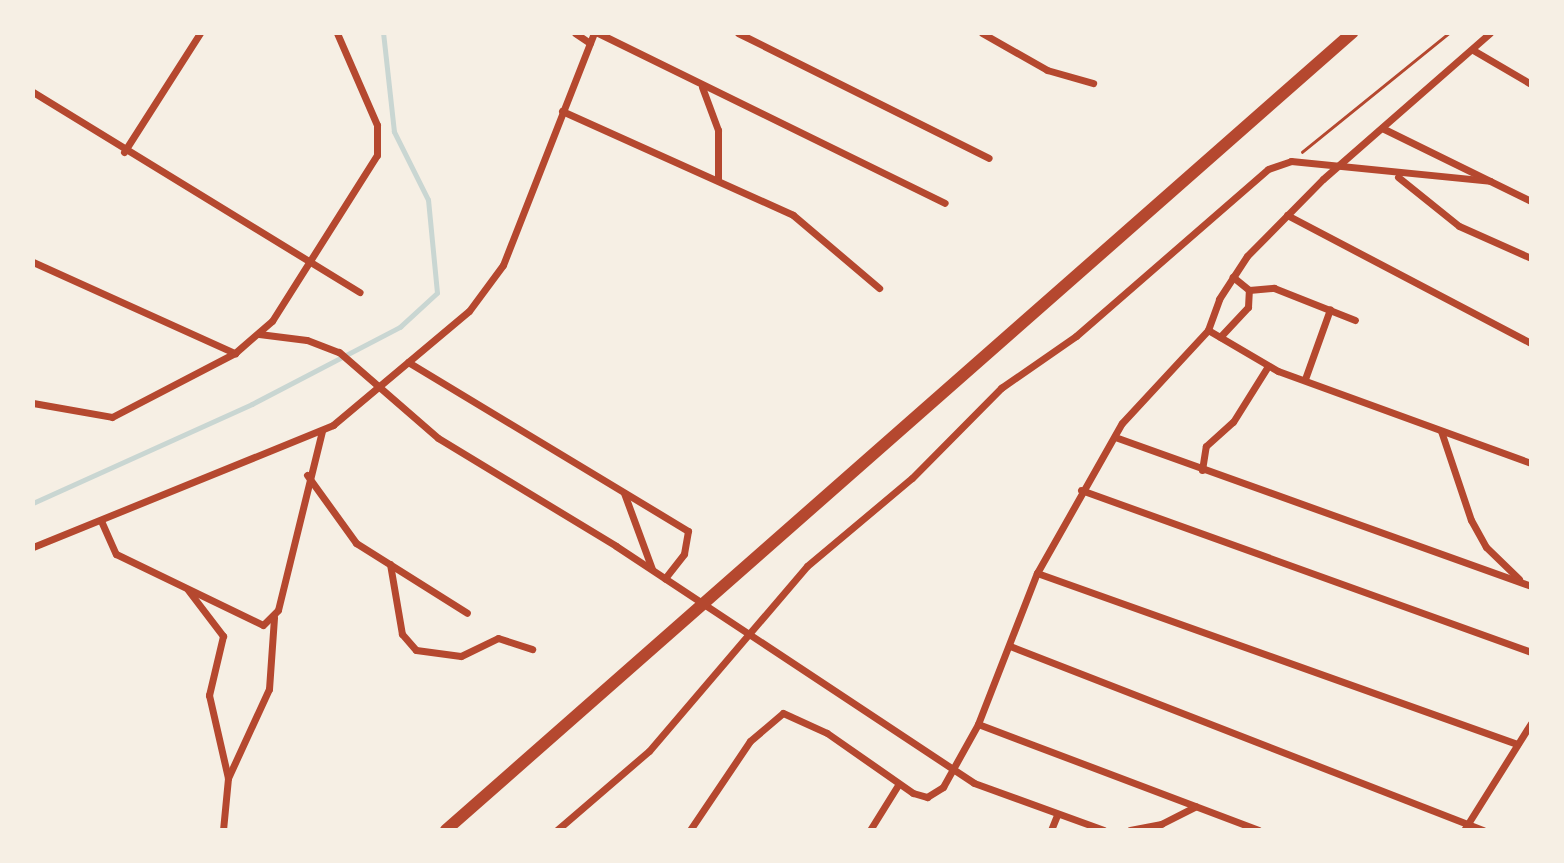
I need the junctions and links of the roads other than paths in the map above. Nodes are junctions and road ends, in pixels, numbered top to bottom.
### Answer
1 (200, 33) edge
2 (337, 33) edge
3 (575, 33) edge
4 (596, 33) edge
5 (738, 33) edge
6 (982, 33) edge
7 (1352, 33) edge
8 (1490, 33) edge
9 (590, 43) junction
10 (1474, 50) junction
11 (1093, 83) dead end
12 (1531, 84) edge
13 (702, 87) junction
14 (33, 92) edge
15 (562, 111) junction
16 (1382, 128) junction
17 (124, 152) junction
18 (989, 158) dead end
19 (1334, 169) junction
20 (1397, 176) junction
21 (718, 180) junction
22 (1490, 181) junction
23 (1531, 201) edge
24 (945, 203) dead end
25 (1287, 215) junction
26 (1531, 258) edge
27 (313, 261) junction
28 (33, 262) edge
29 (1233, 277) junction
30 (879, 288) dead end
31 (1249, 290) junction
32 (360, 292) dead end
33 (1330, 309) junction
34 (1355, 320) dead end
35 (1208, 330) junction
36 (259, 334) junction
37 (1220, 337) junction
38 (1531, 343) edge
39 (235, 353) junction
40 (408, 362) junction
41 (1268, 366) junction
42 (1305, 379) junction
43 (377, 388) junction
44 (33, 403) edge
45 (322, 430) junction
46 (1441, 431) junction
47 (1115, 436) junction
48 (1531, 463) edge
49 (1202, 470) junction
50 (307, 475) junction
51 (1082, 490) junction
52 (624, 492) junction
53 (102, 523) junction
54 (33, 547) edge
55 (390, 564) junction
56 (652, 569) junction
57 (1037, 573) junction
58 (665, 578) junction
59 (183, 584) junction
60 (1527, 585) edge
61 (467, 613) dead end
62 (274, 617) junction
63 (746, 635) junction
64 (1010, 646) junction
65 (532, 649) dead end
66 (1531, 652) edge
67 (1531, 723) edge
68 (978, 724) junction
69 (1517, 744) junction
70 (954, 769) junction
71 (228, 778) junction
72 (898, 785) junction
73 (1196, 806) junction
74 (1057, 816) junction
75 (1470, 821) junction
76 (223, 830) edge
77 (446, 830) edge
78 (557, 830) edge
79 (690, 830) edge
80 (870, 830) edge
81 (1051, 830) edge
82 (1104, 830) edge
83 (1130, 830) edge
84 (1259, 830) edge
85 (1464, 830) edge
86 (1483, 830) edge

1 - 17 street
2 - 27 street
3 - 9 street
4 - 9 street
4 - 13 street
5 - 18 street
6 - 11 street
7 - 77 highway
8 - 10 street
9 - 15 street
10 - 12 street
10 - 16 street
13 - 21 street
13 - 24 street
14 - 17 street
15 - 21 street
15 - 40 street
16 - 19 street
16 - 22 street
17 - 27 street
19 - 20 street
19 - 25 street
19 - 63 street
20 - 22 street
20 - 26 street
21 - 30 street
22 - 23 street
25 - 29 street
25 - 38 street
27 - 32 street
27 - 36 street
28 - 39 street
29 - 31 street
29 - 35 street
31 - 33 street
31 - 37 street
33 - 34 street
33 - 42 street
35 - 37 street
35 - 47 street
36 - 39 street
36 - 43 street
37 - 41 street
39 - 44 street
40 - 43 street
40 - 52 street
41 - 42 street
41 - 49 street
42 - 46 street
43 - 45 street
43 - 56 street
45 - 50 street
45 - 53 street
46 - 48 street
46 - 60 street
47 - 49 street
47 - 51 street
49 - 60 street
50 - 55 street
50 - 62 street
51 - 57 street
51 - 66 street
52 - 56 street
52 - 58 street
53 - 54 street
53 - 59 street
55 - 61 street
55 - 65 street
56 - 58 street
57 - 64 street
57 - 69 street
58 - 63 street
59 - 62 street
59 - 71 street
62 - 71 street
63 - 70 street
63 - 78 street
64 - 68 street
64 - 75 street
67 - 69 street
68 - 70 street
68 - 73 street
69 - 75 street
70 - 72 street
70 - 74 street
71 - 76 street
72 - 79 street
72 - 80 street
73 - 83 street
73 - 84 street
74 - 81 street
74 - 82 street
75 - 85 street
75 - 86 street

